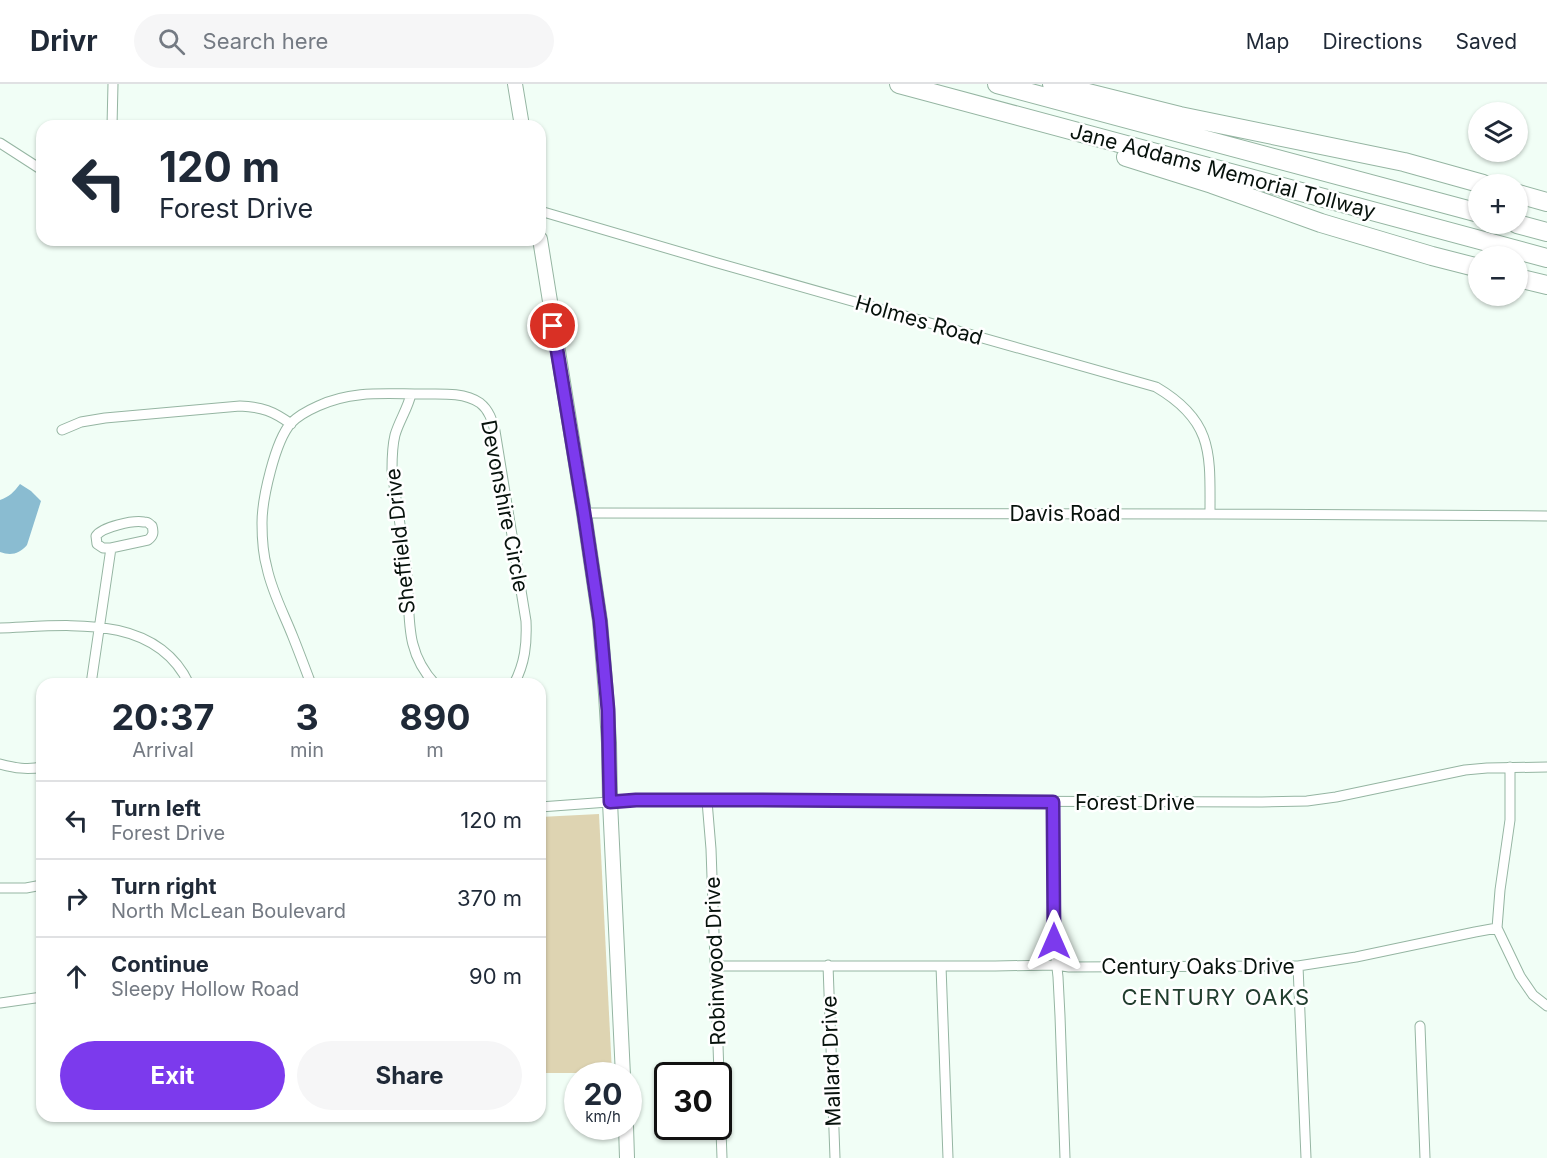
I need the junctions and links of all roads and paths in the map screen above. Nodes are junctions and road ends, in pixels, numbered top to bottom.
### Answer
1 (113, 84) edge
2 (515, 84) edge
3 (898, 84) edge
4 (997, 84) edge
5 (1052, 84) edge
6 (112, 120) edge
7 (521, 120) edge
8 (0, 144) edge
9 (36, 166) edge
10 (1468, 180) edge
11 (1528, 197) edge
12 (1547, 202) edge
13 (1468, 210) edge
14 (546, 213) edge
15 (1528, 227) edge
16 (1547, 231) edge
17 (541, 246) edge
18 (1547, 258) edge
19 (1468, 265) edge
20 (1528, 280) edge
21 (1547, 285) edge
22 (411, 394) junction
23 (291, 424) junction
24 (62, 430) dead end
25 (584, 513) junction
26 (1210, 514) junction
27 (1547, 516) edge
28 (111, 548) junction
29 (0, 627) edge
30 (99, 627) junction
31 (92, 678) edge
32 (185, 678) edge
33 (309, 678) edge
34 (430, 678) edge
35 (517, 678) edge
36 (0, 764) edge
37 (1510, 767) junction
38 (1547, 767) edge
39 (36, 768) edge
40 (707, 801) junction
41 (610, 802) junction
42 (1053, 802) junction
43 (546, 807) edge
44 (36, 886) edge
45 (0, 888) edge
46 (1497, 928) junction
47 (828, 965) junction
48 (1056, 965) junction
49 (716, 966) junction
50 (941, 966) junction
51 (1298, 966) junction
52 (36, 997) edge
53 (0, 1003) edge
54 (1547, 1006) edge
55 (1420, 1026) dead end
56 (622, 1062) edge
57 (626, 1140) edge
58 (627, 1158) edge
59 (722, 1158) edge
60 (835, 1158) edge
61 (948, 1158) edge
62 (1065, 1158) edge
63 (1306, 1158) edge
64 (1425, 1158) edge

1 - 6 street
2 - 7 main road
3 - 18 highway, Jane Addams Memorial Tollway
3 - 19 highway
4 - 13 highway, Jane Addams Memorial Tollway
5 - 10 highway
8 - 9 street
11 - 12 highway
14 - 26 street, Holmes Road
15 - 16 highway
17 - 25 main road
20 - 21 highway
22 - 23 street, Devonshire Circle
22 - 34 street, Sheffield Drive
22 - 35 street, Devonshire Circle
23 - 24 street
23 - 33 street, Devonshire Circle
25 - 26 street, Davis Road
25 - 41 main road
26 - 27 street, Davis Road
28 - 28 street
28 - 30 street
29 - 30 street
30 - 31 street
30 - 32 street
36 - 39 street
37 - 38 street, Forest Drive
37 - 42 street, Forest Drive
37 - 46 street
40 - 41 street, Forest Drive
40 - 42 street, Forest Drive
40 - 49 street, Robinwood Drive
41 - 43 street, Forest Drive
41 - 56 main road
42 - 48 street
44 - 45 street
46 - 51 street, Century Oaks Drive
46 - 54 street
47 - 49 street, Century Oaks Drive
47 - 50 street, Century Oaks Drive
47 - 60 street, Mallard Drive
48 - 50 street, Century Oaks Drive
48 - 51 street, Century Oaks Drive
48 - 62 street
49 - 59 street, Robinwood Drive
50 - 61 street
51 - 63 street
52 - 53 street
55 - 64 street
57 - 58 main road

